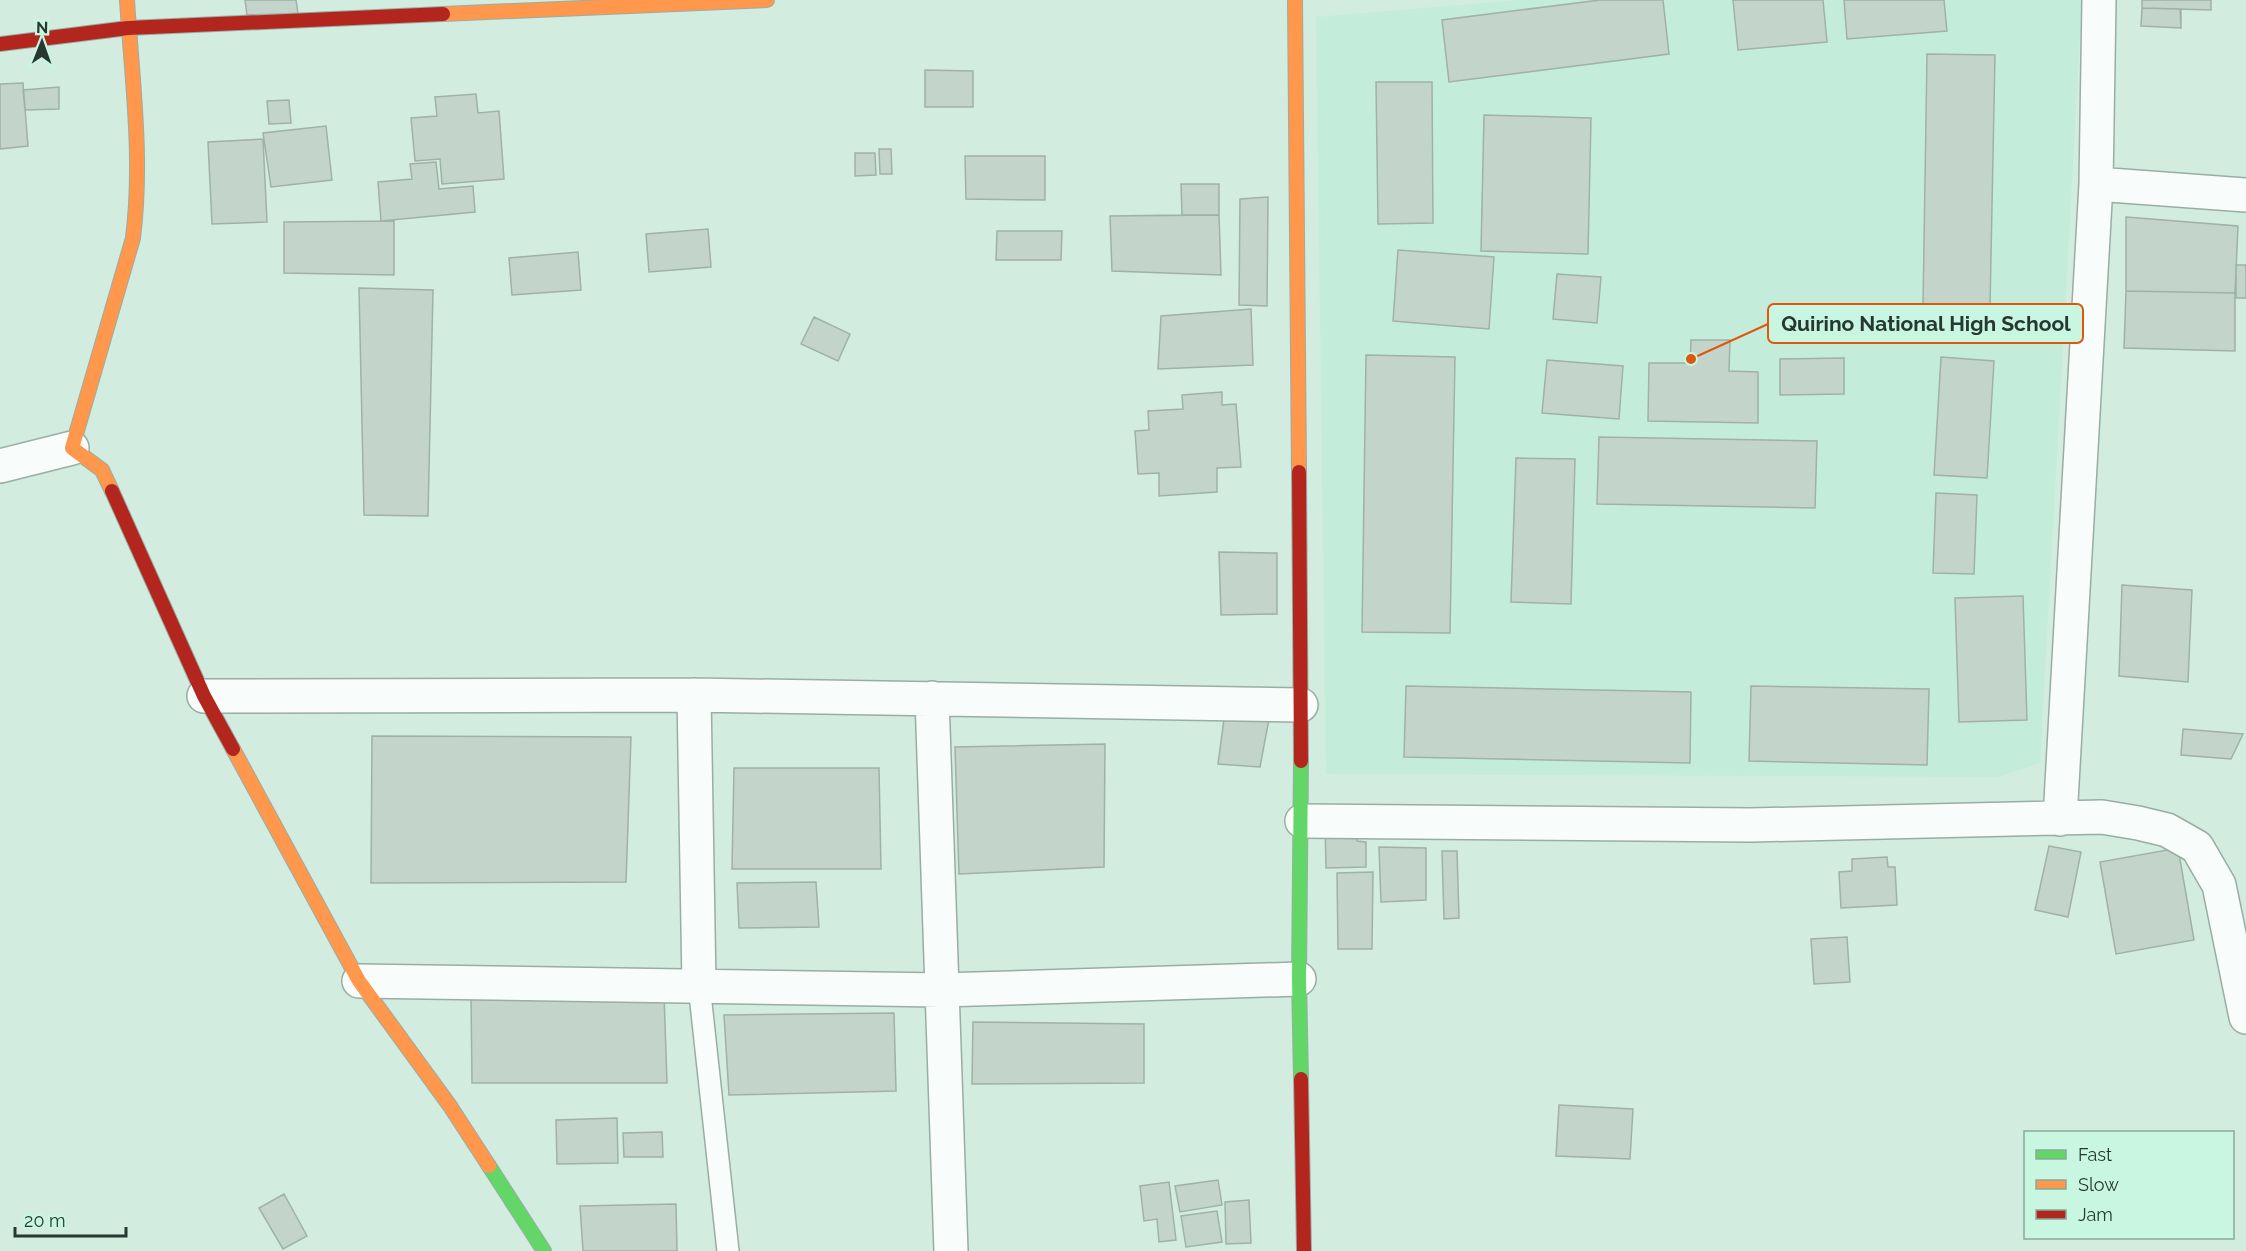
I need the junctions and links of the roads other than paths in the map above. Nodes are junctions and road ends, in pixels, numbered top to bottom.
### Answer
1 (127, 0) edge
2 (767, 0) edge
3 (1295, 0) edge
4 (2099, 0) edge
5 (128, 28) junction
6 (0, 44) edge
7 (2096, 184) junction
8 (2246, 195) edge
9 (72, 448) junction
10 (0, 466) edge
11 (694, 695) junction
12 (204, 696) junction
13 (932, 698) junction
14 (1302, 705) junction
15 (2060, 819) junction
16 (1302, 821) junction
17 (1299, 979) junction
18 (359, 981) junction
19 (699, 985) junction
20 (941, 990) junction
21 (2246, 1017) edge
22 (544, 1251) edge
23 (728, 1251) edge
24 (951, 1251) edge
25 (1304, 1251) edge

1 - 5 street
2 - 5 street
3 - 14 street
4 - 7 street
5 - 6 street
5 - 9 street
7 - 8 street
7 - 15 street
9 - 10 street
9 - 12 street
11 - 12 street
11 - 13 street
11 - 19 street
12 - 18 street
13 - 14 street
13 - 20 street
14 - 16 street
15 - 16 street
15 - 21 street
16 - 17 street
17 - 20 street
17 - 25 street
18 - 19 street
18 - 22 street
19 - 20 street
19 - 23 lane
20 - 24 street

